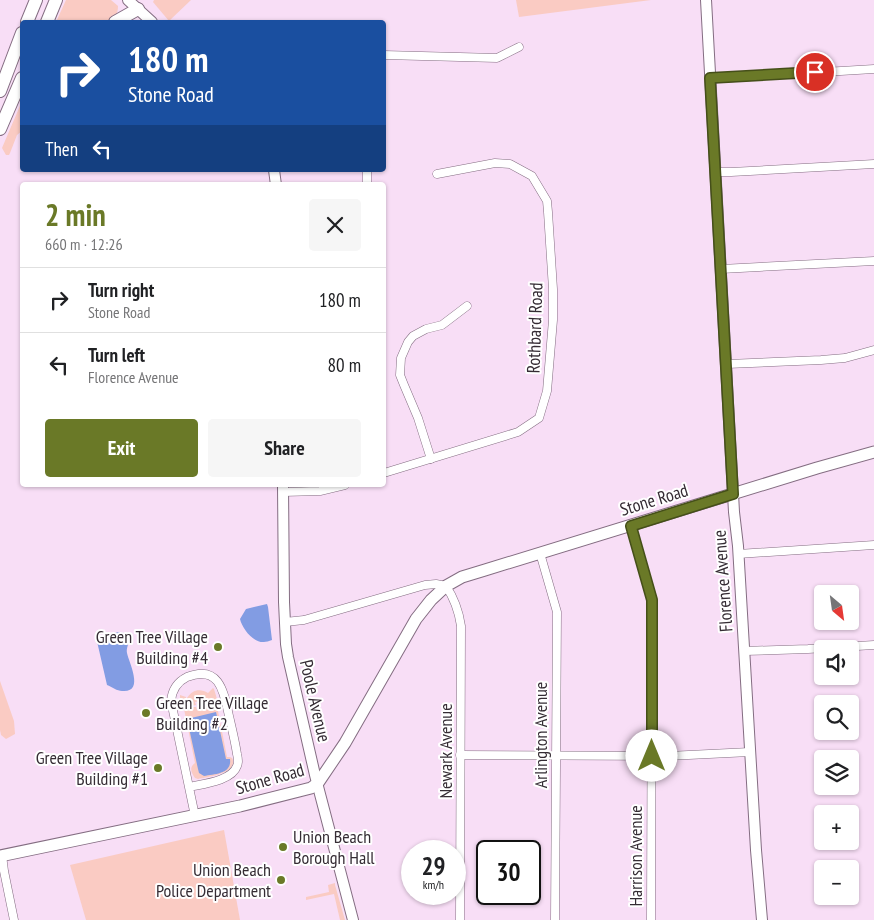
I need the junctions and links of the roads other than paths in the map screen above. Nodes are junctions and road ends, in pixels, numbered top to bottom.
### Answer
1 (36, 0) edge
2 (56, 0) edge
3 (706, 0) edge
4 (133, 4) edge
5 (28, 20) edge
6 (47, 20) edge
7 (117, 20) edge
8 (150, 20) edge
9 (20, 38) edge
10 (519, 47) dead end
11 (386, 55) edge
12 (874, 69) edge
13 (710, 78) junction
14 (0, 91) edge
15 (18, 93) edge
16 (0, 129) edge
17 (874, 164) edge
18 (716, 172) junction
19 (437, 174) dead end
20 (874, 261) edge
21 (721, 269) junction
22 (467, 306) dead end
23 (874, 350) edge
24 (727, 364) junction
25 (874, 452) edge
26 (431, 459) junction
27 (386, 472) edge
28 (338, 487) edge
29 (283, 489) edge
30 (733, 494) junction
31 (631, 526) junction
32 (874, 545) edge
33 (540, 553) junction
34 (738, 554) junction
35 (446, 586) junction
36 (285, 622) junction
37 (874, 645) edge
38 (744, 651) junction
39 (750, 752) junction
40 (460, 755) junction
41 (556, 755) junction
42 (652, 756) junction
43 (318, 784) junction
44 (189, 787) junction
45 (195, 816) junction
46 (1, 855) edge
47 (14, 920) edge
48 (353, 920) edge
49 (460, 920) edge
50 (555, 920) edge
51 (651, 920) edge
52 (762, 920) edge

1 - 5 highway
2 - 6 highway
3 - 13 street, Florence Avenue
4 - 7 highway
4 - 8 street
9 - 14 highway
10 - 11 street
12 - 13 street
13 - 18 street, Florence Avenue
15 - 16 highway
17 - 18 street
18 - 21 street, Florence Avenue
19 - 26 street, Rothbard Road
20 - 21 street
21 - 24 street, Florence Avenue
22 - 26 street
23 - 24 street
24 - 30 street, Florence Avenue
25 - 30 main road, Stone Road
26 - 27 street, Rothbard Road
28 - 29 street
29 - 36 street, Poole Avenue
30 - 31 main road, Stone Road
30 - 34 street, Florence Avenue
31 - 33 main road, Stone Road
31 - 42 street, Harrison Avenue
32 - 34 street
33 - 35 main road, Stone Road
33 - 41 street, Arlington Avenue
34 - 38 street, Florence Avenue
35 - 36 street, Stone Road
35 - 40 street, Newark Avenue
35 - 43 main road, Stone Road
36 - 43 street, Poole Avenue
37 - 38 street
38 - 39 street, Florence Avenue
39 - 42 street
39 - 52 street, Florence Avenue
40 - 41 street
40 - 49 street, Newark Avenue
41 - 42 street
41 - 50 street, Arlington Avenue
42 - 51 street, Harrison Avenue
43 - 45 main road, Stone Road
43 - 48 street, Poole Avenue
44 - 44 street
44 - 45 street
45 - 46 main road, Stone Road
46 - 47 street

